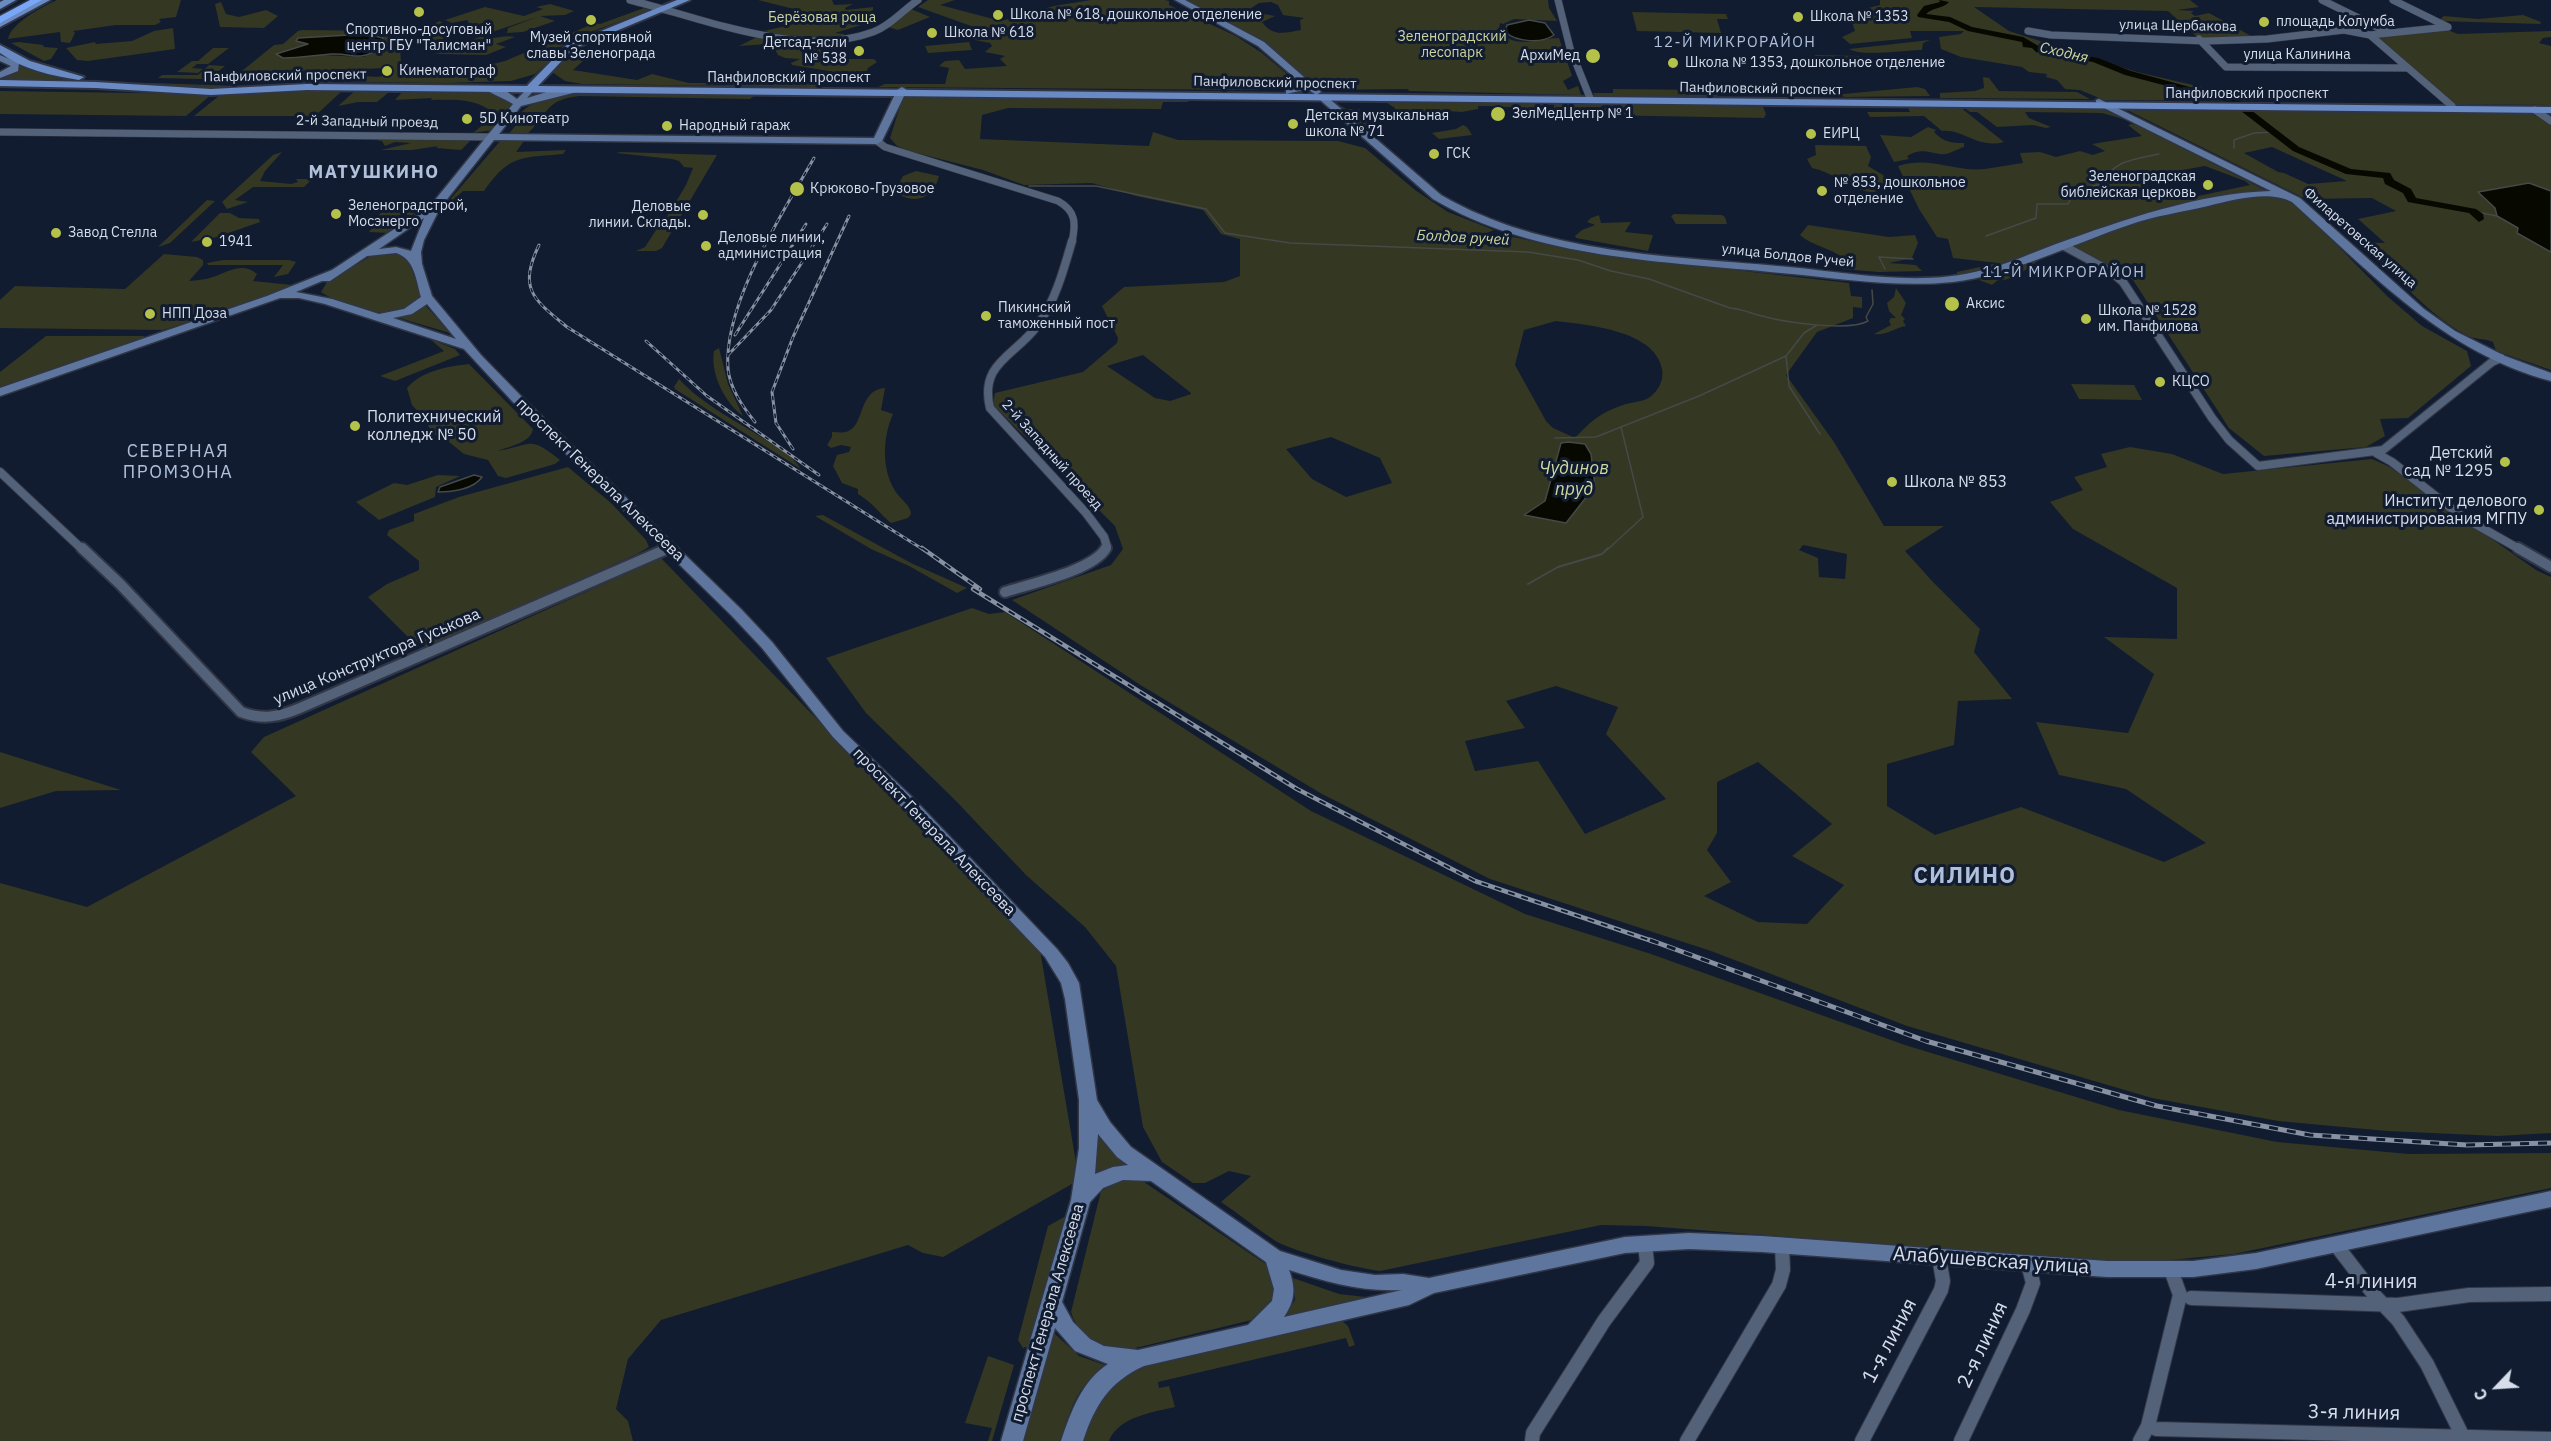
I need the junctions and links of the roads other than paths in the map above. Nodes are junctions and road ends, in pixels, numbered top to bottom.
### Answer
1 (10, 0) edge
2 (21, 0) edge
3 (37, 0) edge
4 (45, 0) edge
5 (630, 0) edge
6 (685, 0) edge
7 (918, 0) edge
8 (1179, 0) edge
9 (1558, 0) edge
10 (2322, 0) edge
11 (2393, 0) edge
12 (0, 6) edge
13 (663, 9) junction
14 (0, 11) edge
15 (2, 23) edge
16 (2028, 31) dead end
17 (2392, 34) junction
18 (2370, 35) junction
19 (2199, 39) junction
20 (0, 48) edge
21 (0, 58) edge
22 (552, 65) junction
23 (2407, 68) junction
24 (0, 81) edge
25 (235, 82) junction
26 (1307, 83) junction
27 (117, 84) junction
28 (491, 87) junction
29 (581, 87) junction
30 (532, 88) junction
31 (604, 90) junction
32 (901, 91) junction
33 (216, 92) junction
34 (1289, 92) junction
35 (1319, 95) junction
36 (1590, 98) junction
37 (518, 104) junction
38 (2101, 105) junction
39 (2452, 106) junction
40 (2551, 109) edge
41 (2535, 110) junction
42 (2551, 121) edge
43 (0, 132) edge
44 (491, 137) junction
45 (877, 141) junction
46 (2286, 194) junction
47 (435, 207) junction
48 (2064, 246) junction
49 (359, 256) junction
50 (417, 264) junction
51 (333, 273) junction
52 (427, 297) junction
53 (271, 298) junction
54 (328, 301) junction
55 (374, 315) junction
56 (468, 347) junction
57 (2501, 358) junction
58 (2551, 377) edge
59 (0, 392) edge
60 (2376, 453) junction
61 (0, 472) edge
62 (670, 548) junction
63 (2551, 567) edge
64 (1005, 592) dead end
65 (1088, 1100) junction
66 (1156, 1174) junction
67 (2551, 1199) edge
68 (1081, 1200) junction
69 (1645, 1243) junction
70 (2336, 1245) junction
71 (1782, 1246) junction
72 (1273, 1257) junction
73 (1939, 1257) junction
74 (2028, 1264) junction
75 (2171, 1270) junction
76 (1429, 1286) junction
77 (2551, 1293) edge
78 (2191, 1298) dead end
79 (1052, 1302) junction
80 (2384, 1305) junction
81 (1249, 1334) junction
82 (1141, 1358) junction
83 (2156, 1428) dead end
84 (2551, 1438) edge
85 (2464, 1439) edge
86 (1012, 1441) edge
87 (1072, 1441) edge
88 (1532, 1441) edge
89 (1687, 1441) edge
90 (1862, 1441) edge
91 (1961, 1441) edge
92 (2140, 1441) edge

1 - 12 main road
2 - 14 highway
3 - 15 highway
4 - 15 main road
5 - 13 street
6 - 13 main road, проспект Генерала Алексеева
7 - 13 street
8 - 26 street, улица Болдов Ручей
9 - 36 street
10 - 17 street
11 - 17 street, улица Щербакова
13 - 22 main road, проспект Генерала Алексеева
16 - 19 street, улица Щербакова
17 - 18 street, улица Щербакова
18 - 19 street, улица Щербакова
18 - 23 street
19 - 23 street, улица Калинина
20 - 27 main road
21 - 24 street
22 - 28 main road
22 - 29 main road
22 - 30 main road, проспект Генерала Алексеева
23 - 39 street
24 - 27 main road
25 - 27 main road, Панфиловский проспект
25 - 28 main road, Панфиловский проспект
25 - 33 main road
26 - 34 street
26 - 35 street, улица Болдов Ручей
27 - 33 main road, Панфиловский проспект
28 - 30 main road, Панфиловский проспект
28 - 33 main road, Панфиловский проспект
28 - 37 street
29 - 30 main road, Панфиловский проспект
29 - 32 main road, Панфиловский проспект
30 - 31 main road, Панфиловский проспект
30 - 37 street, проспект Генерала Алексеева
31 - 32 main road, Панфиловский проспект
31 - 37 street
32 - 34 main road, Панфиловский проспект
32 - 35 main road, Панфиловский проспект
32 - 45 street
34 - 35 main road, Панфиловский проспект
35 - 36 main road, Панфиловский проспект
35 - 38 main road, Панфиловский проспект
35 - 48 street, улица Болдов Ручей
36 - 38 main road, Панфиловский проспект
37 - 44 street, проспект Генерала Алексеева
38 - 39 main road, Панфиловский проспект
38 - 41 main road, Панфиловский проспект
38 - 46 street, Филаретовская улица
39 - 40 main road, Панфиловский проспект
40 - 41 main road, Панфиловский проспект
41 - 42 street
43 - 44 street, 2-й Западный проезд
44 - 45 street, 2-й Западный проезд
44 - 47 street, проспект Генерала Алексеева
45 - 64 street, 2-й Западный проезд
46 - 48 street, улица Болдов Ручей
46 - 57 street, Филаретовская улица
47 - 49 street, проспект Генерала Алексеева
47 - 50 street, проспект Генерала Алексеева
48 - 60 street
49 - 50 street
49 - 51 street, проспект Генерала Алексеева
50 - 52 street, проспект Генерала Алексеева
51 - 53 street, проспект Генерала Алексеева
51 - 54 street
52 - 55 street
52 - 56 street, проспект Генерала Алексеева
53 - 54 street, проспект Генерала Алексеева
53 - 59 street
54 - 55 street, проспект Генерала Алексеева
55 - 56 street, проспект Генерала Алексеева
56 - 62 street, проспект Генерала Алексеева
57 - 58 street, Филаретовская улица
57 - 60 street
60 - 63 street
61 - 62 street, улица Конструктора Гуськова
62 - 65 street, проспект Генерала Алексеева
65 - 66 street, Алабушевская улица
65 - 68 street, проспект Генерала Алексеева
66 - 68 street
66 - 72 street, Алабушевская улица
67 - 70 street, Алабушевская улица
68 - 79 street, проспект Генерала Алексеева
69 - 71 street, Алабушевская улица
69 - 76 street, Алабушевская улица
69 - 88 street
70 - 75 street, Алабушевская улица
70 - 80 street
71 - 73 street, Алабушевская улица
71 - 89 street
72 - 76 street, Алабушевская улица
72 - 81 street
73 - 74 street, Алабушевская улица
73 - 90 street, 1-я линия
74 - 75 street, Алабушевская улица
74 - 91 street, 2-я линия
75 - 92 street
76 - 81 street, Алабушевская улица
77 - 80 street, 4-я линия
78 - 80 street, 4-я линия
79 - 82 street
79 - 86 street, проспект Генерала Алексеева
80 - 85 street
81 - 82 street
82 - 87 street
83 - 85 street, 3-я линия
84 - 85 street, 3-я линия

